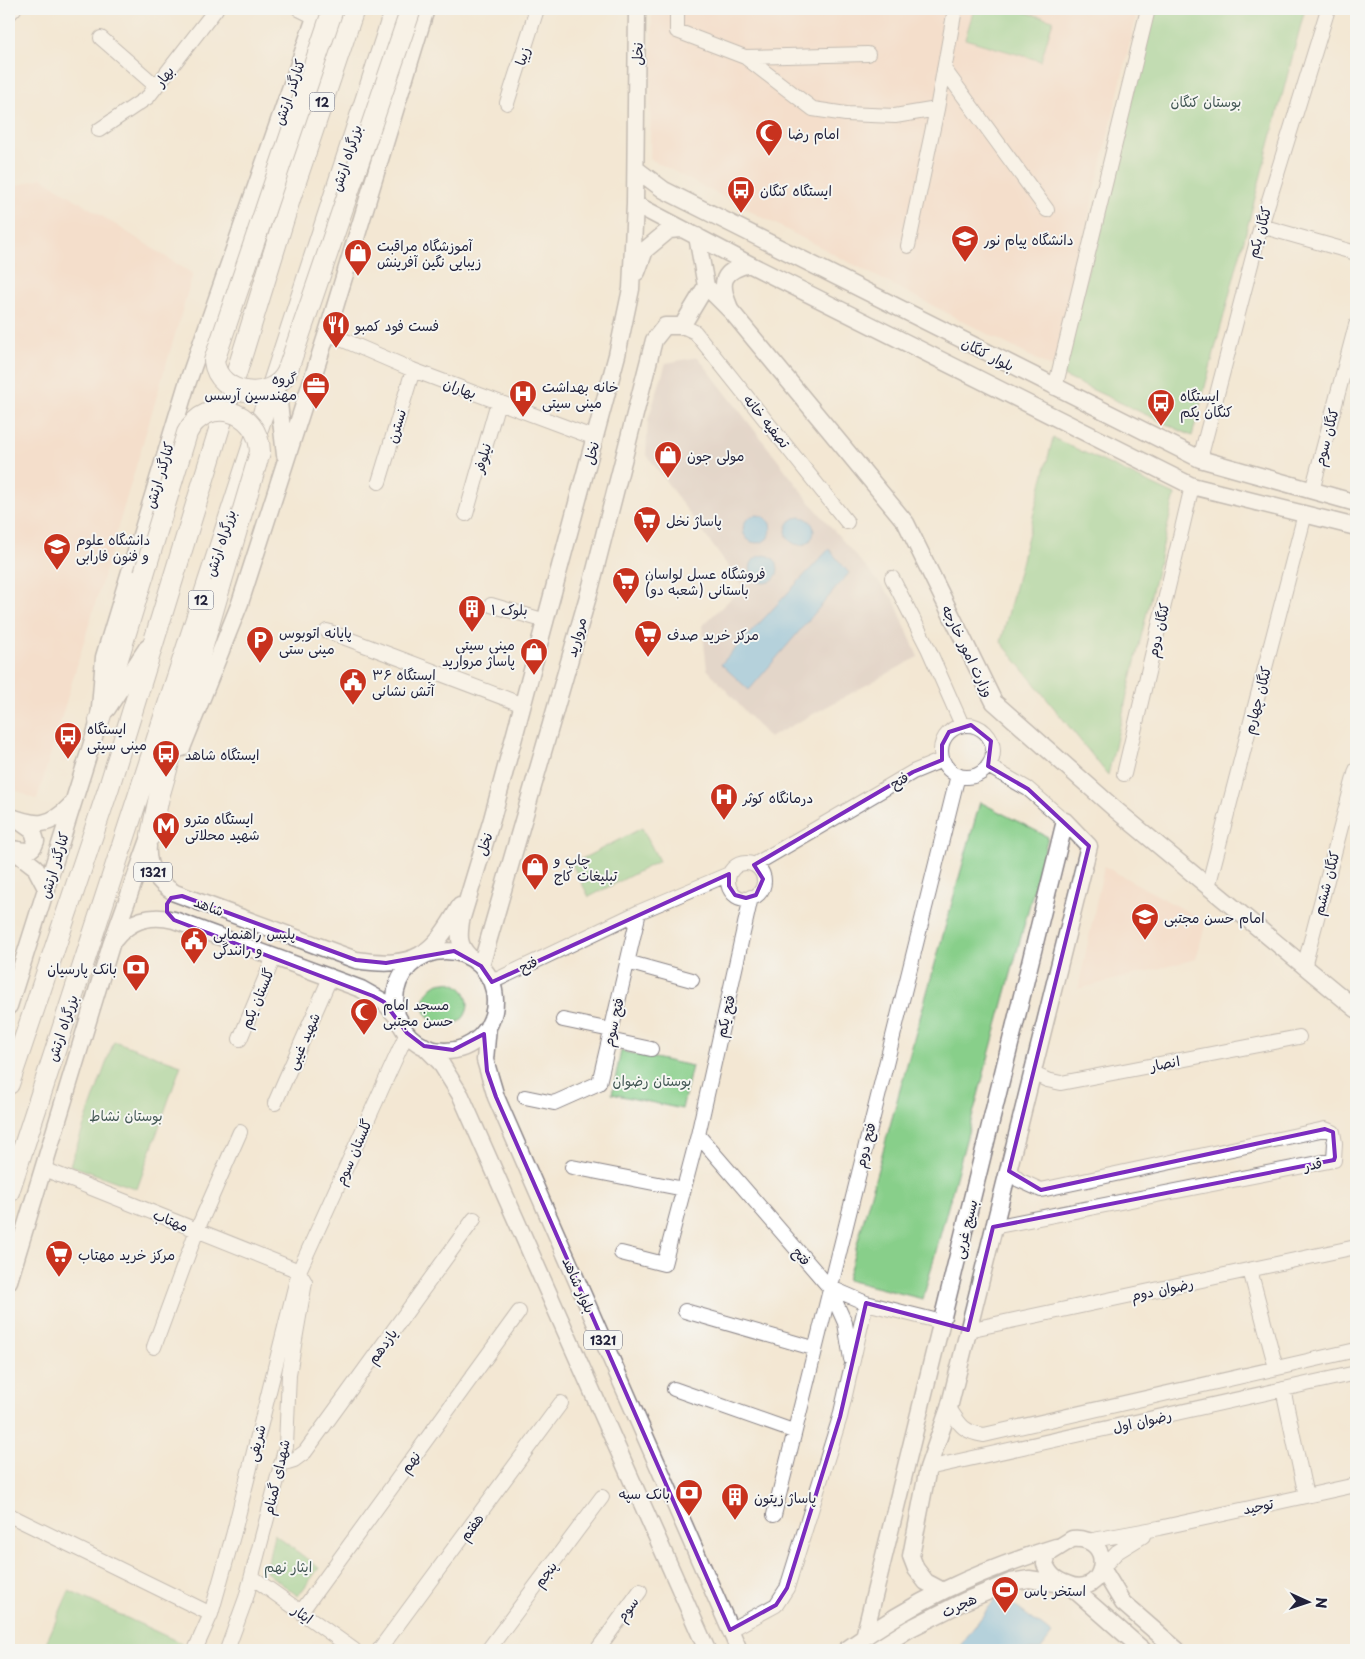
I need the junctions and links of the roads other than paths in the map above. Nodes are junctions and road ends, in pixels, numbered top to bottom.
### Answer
1 (14, 9) edge
2 (216, 9) edge
3 (299, 9) edge
4 (333, 9) edge
5 (354, 9) edge
6 (395, 9) edge
7 (411, 9) edge
8 (426, 9) edge
9 (537, 9) edge
10 (638, 9) edge
11 (677, 9) edge
12 (955, 9) edge
13 (1148, 9) edge
14 (1328, 9) edge
15 (316, 13) edge
16 (9, 14) edge
17 (101, 38) dead end
18 (868, 54) dead end
19 (745, 57) junction
20 (944, 69) junction
21 (156, 86) junction
22 (506, 103) dead end
23 (937, 109) junction
24 (99, 130) dead end
25 (636, 169) junction
26 (664, 190) junction
27 (635, 204) junction
28 (1047, 210) dead end
29 (664, 219) junction
30 (1260, 226) junction
31 (682, 229) junction
32 (697, 236) junction
33 (908, 246) dead end
34 (1356, 253) edge
35 (749, 264) junction
36 (814, 266) junction
37 (706, 286) junction
38 (631, 289) junction
39 (799, 289) junction
40 (731, 311) junction
41 (1356, 325) edge
42 (682, 326) junction
43 (327, 333) junction
44 (413, 370) junction
45 (276, 372) junction
46 (1055, 388) junction
47 (498, 402) junction
48 (595, 438) junction
49 (1200, 459) junction
50 (285, 460) junction
51 (379, 482) dead end
52 (1192, 486) junction
53 (1312, 491) junction
54 (1356, 503) edge
55 (466, 514) dead end
56 (1305, 514) junction
57 (847, 522) dead end
58 (1356, 527) edge
59 (892, 578) dead end
60 (490, 605) dead end
61 (546, 621) junction
62 (327, 631) dead end
63 (157, 633) junction
64 (523, 705) junction
65 (99, 721) junction
66 (962, 725) junction
67 (942, 760) junction
68 (988, 766) junction
69 (1356, 770) edge
70 (958, 774) junction
71 (1124, 774) dead end
72 (74, 803) junction
73 (13, 817) edge
74 (1065, 821) junction
75 (151, 835) junction
76 (11, 848) edge
77 (754, 865) junction
78 (729, 874) junction
79 (470, 887) junction
80 (1208, 887) junction
81 (47, 890) junction
82 (182, 896) junction
83 (751, 898) junction
84 (639, 912) junction
85 (174, 920) junction
86 (111, 945) junction
87 (424, 955) junction
88 (274, 957) junction
89 (475, 961) junction
90 (627, 962) junction
91 (1304, 967) junction
92 (330, 978) junction
93 (692, 980) dead end
94 (492, 982) junction
95 (9, 1006) edge
96 (1356, 1009) edge
97 (33, 1014) junction
98 (563, 1020) dead end
99 (403, 1026) junction
100 (488, 1026) junction
101 (610, 1035) junction
102 (1299, 1037) dead end
103 (240, 1039) dead end
104 (424, 1046) junction
105 (650, 1049) dead end
106 (9, 1065) edge
107 (1032, 1073) junction
108 (9, 1084) edge
109 (525, 1097) dead end
110 (275, 1103) dead end
111 (240, 1132) dead end
112 (698, 1135) junction
113 (572, 1167) dead end
114 (44, 1169) junction
115 (1009, 1171) junction
116 (684, 1189) junction
117 (9, 1192) edge
118 (474, 1219) dead end
119 (993, 1227) junction
120 (197, 1230) junction
121 (1356, 1247) edge
122 (621, 1252) dead end
123 (1250, 1270) junction
124 (299, 1271) junction
125 (9, 1280) edge
126 (829, 1287) junction
127 (866, 1303) junction
128 (685, 1311) dead end
129 (519, 1312) dead end
130 (942, 1322) junction
131 (968, 1330) junction
132 (154, 1347) dead end
133 (813, 1348) junction
134 (1356, 1350) edge
135 (852, 1367) junction
136 (1276, 1368) junction
137 (1356, 1373) edge
138 (674, 1389) dead end
139 (1283, 1389) junction
140 (562, 1402) dead end
141 (949, 1408) junction
142 (793, 1431) junction
143 (281, 1464) junction
144 (928, 1468) junction
145 (1356, 1485) edge
146 (1306, 1496) junction
147 (602, 1497) dead end
148 (9, 1515) edge
149 (774, 1515) dead end
150 (1159, 1528) junction
151 (1088, 1541) junction
152 (1056, 1548) junction
153 (1102, 1568) junction
154 (252, 1577) junction
155 (1069, 1586) junction
156 (941, 1590) junction
157 (640, 1591) dead end
158 (301, 1612) junction
159 (211, 1614) junction
160 (730, 1630) junction
161 (864, 1637) junction
162 (195, 1650) edge
163 (227, 1650) edge
164 (354, 1650) edge
165 (378, 1650) edge
166 (488, 1650) edge
167 (597, 1650) edge
168 (707, 1650) edge
169 (739, 1650) edge
170 (846, 1650) edge
171 (876, 1650) edge
172 (1143, 1650) edge
173 (1176, 1650) edge

1 - 16 street
2 - 21 street, بهار
3 - 15 street
4 - 7 highway, bridge
5 - 63 highway, 12
6 - 45 highway, بزرگراه ارتش / 12
8 - 43 main road
9 - 22 street, زیبا
10 - 25 main road, نخل
11 - 19 street
12 - 20 street
13 - 46 street
14 - 30 street, کنگان یکم
15 - 65 main road, کنارگذر ارتش
17 - 21 street
18 - 19 street
19 - 23 street
20 - 23 street
20 - 28 street
21 - 24 street, بهار
23 - 33 street
25 - 26 main road, بلوار کنگان
25 - 27 main road, نخل
26 - 29 main road
26 - 36 main road, بلوار کنگان
27 - 29 main road, بلوار کنگان
27 - 38 main road, نخل
29 - 31 main road, بلوار کنگان
30 - 34 street
30 - 49 street, کنگان یکم
31 - 32 main road, بلوار کنگان
31 - 38 main road
32 - 35 main road, بلوار کنگان
32 - 37 main road
35 - 39 main road, بلوار کنگان
35 - 40 main road
36 - 39 main road
36 - 46 main road, بلوار کنگان
37 - 40 main road, وزارت امور خارجه
37 - 42 main road
38 - 48 main road, نخل
39 - 52 main road, بلوار کنگان
40 - 80 main road, وزارت امور خارجه
41 - 53 street, کنگان سوم
42 - 57 street, تصفیه خانه
42 - 89 main road, مروارید
43 - 44 street, بهاران
43 - 50 main road
44 - 47 street, بهاران
44 - 51 street, نسترن
45 - 50 main road
45 - 117 highway, بزرگراه ارتش / 12
46 - 49 main road, بلوار کنگان
47 - 48 street, بهاران
47 - 55 street, نیلوفر
48 - 61 main road, نخل
49 - 52 main road
49 - 53 main road, بلوار کنگان
50 - 75 main road
52 - 56 main road, بلوار کنگان
52 - 71 street, کنگان دوم
53 - 54 main road, بلوار کنگان
56 - 58 main road, بلوار کنگان
56 - 80 street, کنگان چهارم
59 - 66 street
60 - 61 street
61 - 64 main road, نخل
62 - 64 street
63 - 65 main road
63 - 97 highway, 12
64 - 79 main road, نخل
65 - 72 main road, کنارگذر ارتش
65 - 75 highway, bridge
66 - 67 street
66 - 68 street
67 - 70 street
67 - 77 street, فتح
68 - 70 street
68 - 74 street
69 - 91 street, کنگان ششم
70 - 126 street, فتح دوم
72 - 73 main road
72 - 81 main road, کنارگذر ارتش
73 - 76 main road
74 - 107 main road, بسیج غربی
74 - 130 main road, بسیج غربی
75 - 82 main road, شاهد / 1321
75 - 86 main road
76 - 81 main road
77 - 78 street
77 - 83 street
78 - 83 street
78 - 84 street, فتح
79 - 87 main road
79 - 89 main road
80 - 91 main road, وزارت امور خارجه
81 - 95 main road, کنارگذر ارتش
82 - 85 main road
82 - 87 main road, شاهد / 1321
83 - 112 street, فتح یکم
84 - 90 street, فتح سوم
84 - 94 street, فتح
85 - 86 main road, شاهد
85 - 88 main road, شاهد
86 - 114 main road
87 - 89 main road
87 - 99 main road
88 - 92 main road, شاهد
88 - 103 street, گلستان یکم
89 - 94 main road
90 - 93 street
90 - 101 street, فتح سوم
91 - 96 main road, وزارت امور خارجه
92 - 99 main road, شاهد
92 - 110 street, شهید غیبی
94 - 100 main road
97 - 106 main road
97 - 108 highway, 12
98 - 101 street
99 - 104 main road
99 - 124 street, گلستان سوم
100 - 104 main road
100 - 160 main road, بلوار شاهد / 1321
101 - 105 street
101 - 109 street, فتح سوم
102 - 107 street, انصار
104 - 168 main road, 1321
107 - 115 main road, بسیج غربی
111 - 120 street
112 - 116 street, فتح یکم
112 - 126 street, فتح
113 - 116 street
114 - 120 street, مهتاب
114 - 125 main road
115 - 119 main road, بسیج غربی
115 - 119 street, قدر
116 - 122 street, فتح یکم
118 - 143 street, یازدهم
119 - 131 main road, بسیج غربی
120 - 124 street, مهتاب
120 - 132 street
121 - 123 street, رضوان دوم
123 - 131 street, رضوان دوم
123 - 136 street
124 - 143 street, شهدای گمنام
124 - 159 street, شریفی
126 - 127 street, فتح
126 - 133 street, فتح دوم
126 - 135 street
127 - 130 street, فتح
127 - 135 street
128 - 133 street
129 - 158 street, نهم
130 - 131 main road
130 - 161 main road, بسیج غربی
131 - 141 main road, بسیج غربی
133 - 142 street, فتح دوم
134 - 136 street, رضوان اول
135 - 160 street
136 - 141 street, رضوان اول
137 - 139 street, رضوان اول
138 - 142 street
139 - 144 street, رضوان اول
139 - 146 street
140 - 165 street, هفتم
141 - 144 main road, بسیج غربی
142 - 149 street, فتح دوم
143 - 154 street, شهدای گمنام
144 - 156 main road, بسیج غربی
145 - 146 street, توحید
146 - 150 street, توحید
147 - 166 street, پنجم
148 - 159 street
150 - 151 street
150 - 153 street
151 - 152 main road
151 - 153 main road
152 - 155 main road
152 - 156 main road, هجرت
153 - 155 main road
153 - 173 main road
154 - 158 street, ایثار
154 - 163 street, شهدای گمنام
155 - 171 main road, هجرت
155 - 172 main road, هجرت
156 - 161 main road, هجرت
157 - 167 street, سوم
158 - 164 street, ایثار
159 - 162 street, شریفی
160 - 169 main road, بلوار شاهد / 1321
161 - 170 main road, هجرت

